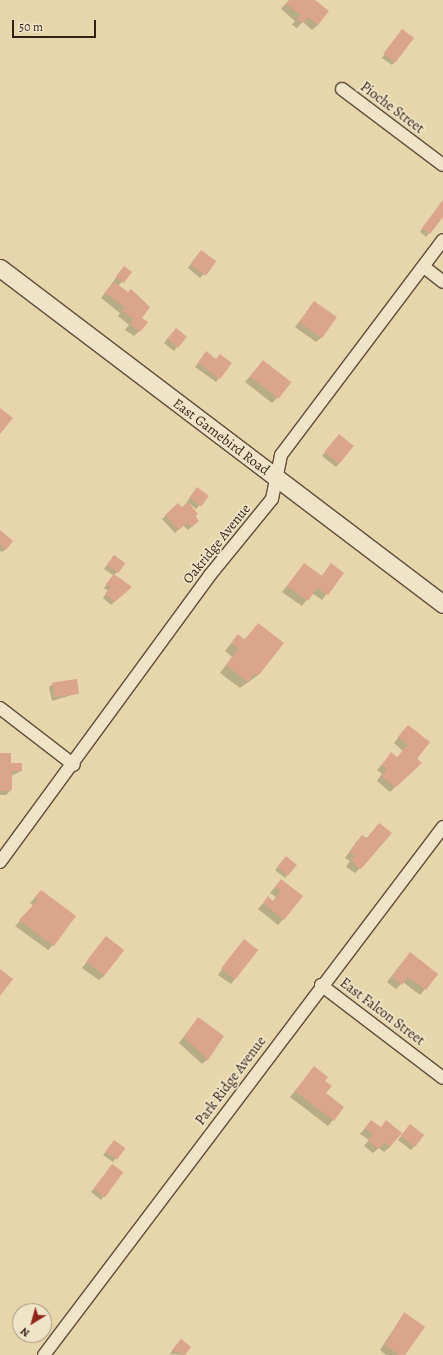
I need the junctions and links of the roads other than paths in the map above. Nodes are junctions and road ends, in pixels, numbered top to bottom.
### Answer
1 (342, 89) dead end
2 (443, 165) edge
3 (443, 240) edge
4 (424, 267) junction
5 (0, 268) edge
6 (443, 282) edge
7 (274, 478) junction
8 (443, 604) edge
9 (0, 708) edge
10 (74, 765) junction
11 (443, 827) edge
12 (0, 862) edge
13 (322, 985) junction
14 (443, 1078) edge
15 (44, 1355) edge

1 - 2 street, Pioche Street
3 - 4 street, Oakridge Avenue
4 - 6 street
4 - 7 street, Oakridge Avenue
5 - 7 main road, East Gamebird Road
7 - 8 main road, East Gamebird Road
7 - 10 street, Oakridge Avenue
9 - 10 street
10 - 12 street, Oakridge Avenue
11 - 13 street, Park Ridge Avenue
13 - 14 street, East Falcon Street
13 - 15 street, Park Ridge Avenue

